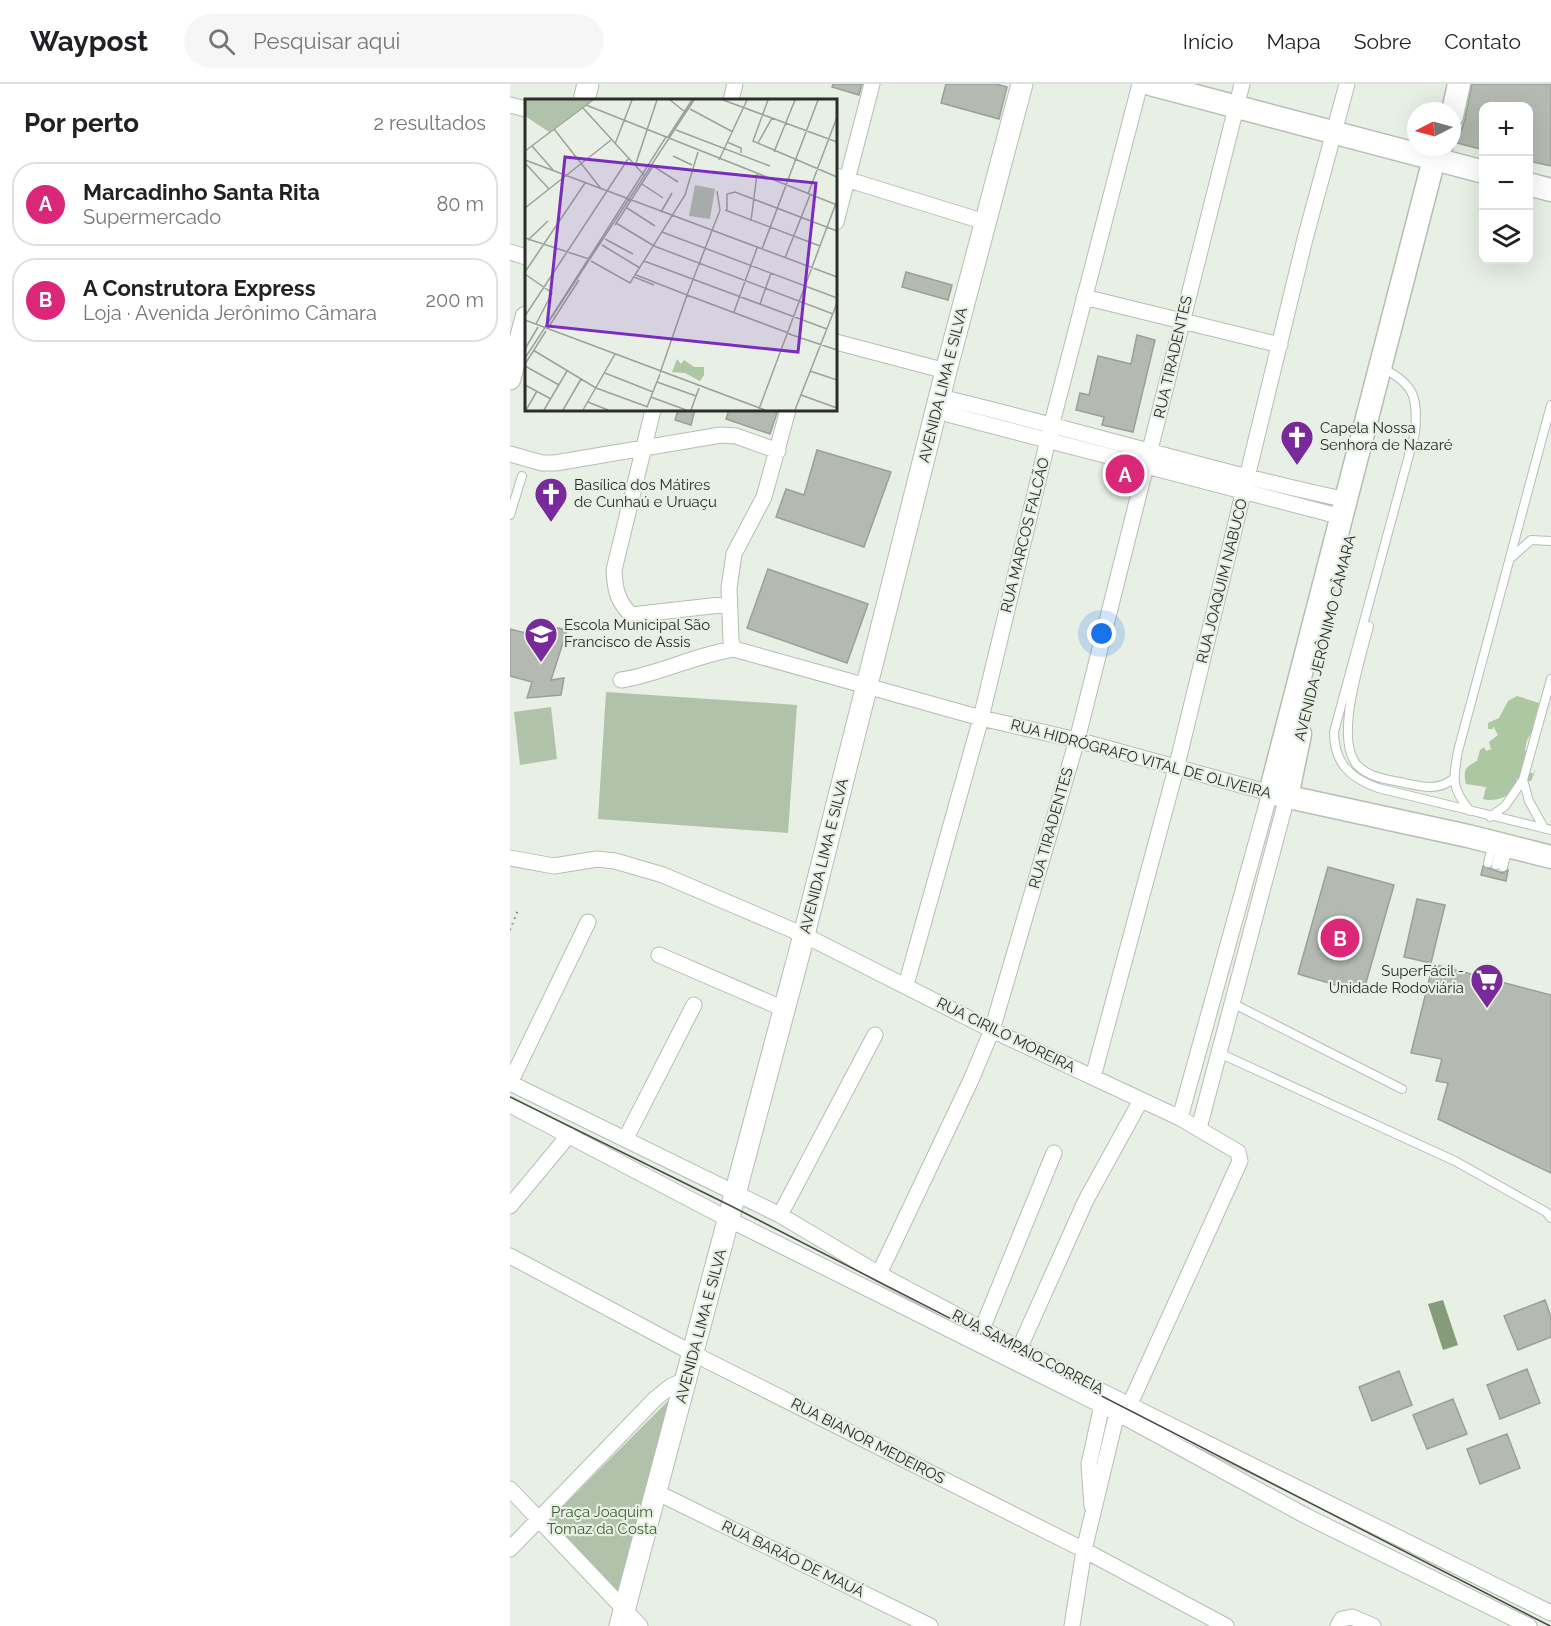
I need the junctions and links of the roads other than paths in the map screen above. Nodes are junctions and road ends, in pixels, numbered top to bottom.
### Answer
1 (588, 84) edge
2 (735, 84) edge
3 (872, 84) edge
4 (1022, 84) edge
5 (1140, 84) edge
6 (1150, 84) edge
7 (1242, 84) edge
8 (1347, 84) edge
9 (1460, 84) edge
10 (584, 99) edge
11 (730, 99) edge
12 (1456, 102) edge
13 (510, 105) edge
14 (1235, 107) junction
15 (525, 109) edge
16 (1334, 133) junction
17 (1407, 147) edge
18 (1441, 156) edge
19 (1447, 156) edge
20 (1479, 170) edge
21 (841, 178) edge
22 (1533, 185) edge
23 (1551, 190) edge
24 (837, 213) edge
25 (985, 222) junction
26 (510, 252) edge
27 (525, 257) edge
28 (1084, 297) junction
29 (525, 321) edge
30 (1181, 321) junction
31 (837, 342) edge
32 (1280, 345) junction
33 (1387, 370) junction
34 (946, 371) junction
35 (510, 379) edge
36 (938, 404) junction
37 (1551, 405) edge
38 (653, 411) edge
39 (788, 411) edge
40 (1052, 423) junction
41 (1048, 441) junction
42 (644, 447) junction
43 (1151, 450) junction
44 (778, 451) junction
45 (510, 454) edge
46 (1147, 467) junction
47 (522, 476) dead end
48 (1246, 485) junction
49 (1344, 508) junction
50 (510, 515) edge
51 (1393, 516) junction
52 (1551, 541) edge
53 (1507, 564) junction
54 (729, 604) junction
55 (734, 649) junction
56 (1551, 679) edge
57 (621, 680) dead end
58 (867, 685) junction
59 (981, 718) junction
60 (1077, 740) junction
61 (1176, 769) junction
62 (1453, 779) junction
63 (1523, 780) junction
64 (1279, 795) junction
65 (1470, 811) junction
66 (1490, 817) junction
67 (1547, 829) edge
68 (1551, 857) edge
69 (510, 858) edge
70 (588, 922) dead end
71 (804, 935) junction
72 (659, 955) dead end
73 (906, 985) junction
74 (1230, 1002) junction
75 (694, 1005) dead end
76 (784, 1009) junction
77 (992, 1030) junction
78 (874, 1035) dead end
79 (1218, 1053) junction
80 (1093, 1077) junction
81 (510, 1083) edge
82 (1402, 1089) dead end
83 (1141, 1100) junction
84 (510, 1105) edge
85 (1180, 1118) junction
86 (1199, 1128) junction
87 (570, 1135) junction
88 (626, 1138) junction
89 (1054, 1153) dead end
90 (734, 1191) junction
91 (513, 1198) edge
92 (780, 1215) junction
93 (1551, 1218) edge
94 (728, 1219) junction
95 (510, 1256) edge
96 (879, 1274) junction
97 (982, 1329) junction
98 (1020, 1347) junction
99 (694, 1353) junction
100 (688, 1379) junction
101 (1102, 1405) junction
102 (1124, 1409) junction
103 (510, 1489) edge
104 (656, 1492) junction
105 (1093, 1514) junction
106 (539, 1520) junction
107 (510, 1549) edge
108 (1084, 1550) junction
109 (1551, 1613) edge
110 (622, 1617) edge
111 (1340, 1623) edge
112 (640, 1626) edge
113 (930, 1626) edge
114 (1072, 1626) edge
115 (1226, 1626) edge
116 (1373, 1626) edge
117 (1529, 1626) edge

1 - 10 main road
2 - 11 street
3 - 21 street
4 - 25 main road, AVENIDA LIMA E SILVA
5 - 28 street, RUA MARCOS FALCÃO
6 - 14 main road
7 - 14 street, RUA TIRADENTES
8 - 16 street, RUA JOAQUIM NABUCO
9 - 12 main road
13 - 15 street
14 - 16 main road
14 - 30 street, RUA TIRADENTES
16 - 17 main road
16 - 32 street, RUA JOAQUIM NABUCO
18 - 33 main road, AVENIDA JERÔNIMO CÂMARA
19 - 20 main road
21 - 24 street
21 - 25 street
22 - 23 main road
25 - 34 main road, AVENIDA LIMA E SILVA
26 - 27 street
28 - 30 street
28 - 40 street, RUA MARCOS FALCÃO
29 - 35 main road
30 - 32 street
30 - 43 street, RUA TIRADENTES
31 - 34 street
32 - 48 street, RUA JOAQUIM NABUCO
33 - 49 main road, AVENIDA JERÔNIMO CÂMARA
33 - 51 lane
33 - 64 main road, AVENIDA JERÔNIMO CÂMARA
34 - 36 main road, AVENIDA LIMA E SILVA
36 - 40 street
36 - 41 street
36 - 58 main road, AVENIDA LIMA E SILVA
37 - 53 lane
38 - 42 street
39 - 44 street
40 - 41 street, RUA MARCOS FALCÃO
40 - 43 street
41 - 46 street
41 - 59 street, RUA MARCOS FALCÃO
42 - 44 street
42 - 45 street
42 - 54 street
43 - 46 street, RUA TIRADENTES
43 - 48 street
44 - 54 street
46 - 48 street
46 - 60 street, RUA TIRADENTES
47 - 50 lane
48 - 49 street
48 - 61 street, RUA JOAQUIM NABUCO
49 - 64 main road, AVENIDA JERÔNIMO CÂMARA
51 - 62 lane
51 - 65 lane
52 - 53 lane
53 - 62 lane
54 - 55 street
55 - 57 street
55 - 58 street, RUA HIDRÓGRAFO VITAL DE OLIVEIRA
56 - 63 lane
58 - 59 street, RUA HIDRÓGRAFO VITAL DE OLIVEIRA
58 - 71 main road, AVENIDA LIMA E SILVA
59 - 60 street, RUA HIDRÓGRAFO VITAL DE OLIVEIRA
59 - 73 street, RUA MARCOS FALCÃO
60 - 61 street, RUA HIDRÓGRAFO VITAL DE OLIVEIRA
60 - 77 street, RUA TIRADENTES
61 - 64 street, RUA HIDRÓGRAFO VITAL DE OLIVEIRA
61 - 80 street, RUA JOAQUIM NABUCO
62 - 65 lane
63 - 66 lane
63 - 67 lane
64 - 68 main road, RUA HIDRÓGRAFO VITAL DE OLIVEIRA
64 - 74 street, AVENIDA JERÔNIMO CÂMARA
64 - 85 street, AVENIDA JERÔNIMO CÂMARA
65 - 66 lane
66 - 67 lane
69 - 71 street, RUA CIRILO MOREIRA
70 - 81 street
71 - 73 street, RUA CIRILO MOREIRA
71 - 76 main road, AVENIDA LIMA E SILVA
72 - 76 street
73 - 77 street, RUA CIRILO MOREIRA
74 - 79 street, AVENIDA JERÔNIMO CÂMARA
74 - 82 lane
75 - 88 street
76 - 90 main road, AVENIDA LIMA E SILVA
77 - 80 street, RUA CIRILO MOREIRA
77 - 96 street, RUA TIRADENTES
78 - 92 street
79 - 86 street, AVENIDA JERÔNIMO CÂMARA
79 - 93 lane
80 - 83 street, RUA CIRILO MOREIRA
81 - 88 street, RUA SAMPAIO CORREIA
83 - 85 street, RUA CIRILO MOREIRA
83 - 98 street
84 - 87 street, RUA SAMPAIO CORREIA
85 - 86 street, RUA CIRILO MOREIRA
86 - 102 street, RUA CIRILO MOREIRA
87 - 91 street
87 - 94 street, RUA SAMPAIO CORREIA
88 - 90 street, RUA SAMPAIO CORREIA
89 - 97 street
90 - 92 street, RUA SAMPAIO CORREIA
90 - 94 main road, AVENIDA LIMA E SILVA
92 - 96 street, RUA SAMPAIO CORREIA
94 - 99 main road, AVENIDA LIMA E SILVA
94 - 101 street, RUA SAMPAIO CORREIA
95 - 99 street, RUA BIANOR MEDEIROS
96 - 97 street, RUA SAMPAIO CORREIA
97 - 98 street, RUA SAMPAIO CORREIA
98 - 102 street, RUA SAMPAIO CORREIA
99 - 100 main road, AVENIDA LIMA E SILVA
99 - 108 street, RUA BIANOR MEDEIROS
100 - 104 main road, AVENIDA LIMA E SILVA
100 - 106 street
101 - 102 street, RUA SAMPAIO CORREIA
101 - 105 street
102 - 105 street
102 - 109 street, RUA SAMPAIO CORREIA
102 - 117 street, RUA SAMPAIO CORREIA
103 - 106 street
104 - 110 main road, AVENIDA LIMA E SILVA
104 - 113 street, RUA BARÃO DE MAUÁ
105 - 108 street
106 - 107 street
106 - 110 street
108 - 114 street
108 - 115 street, RUA BIANOR MEDEIROS
110 - 112 street
111 - 116 street

